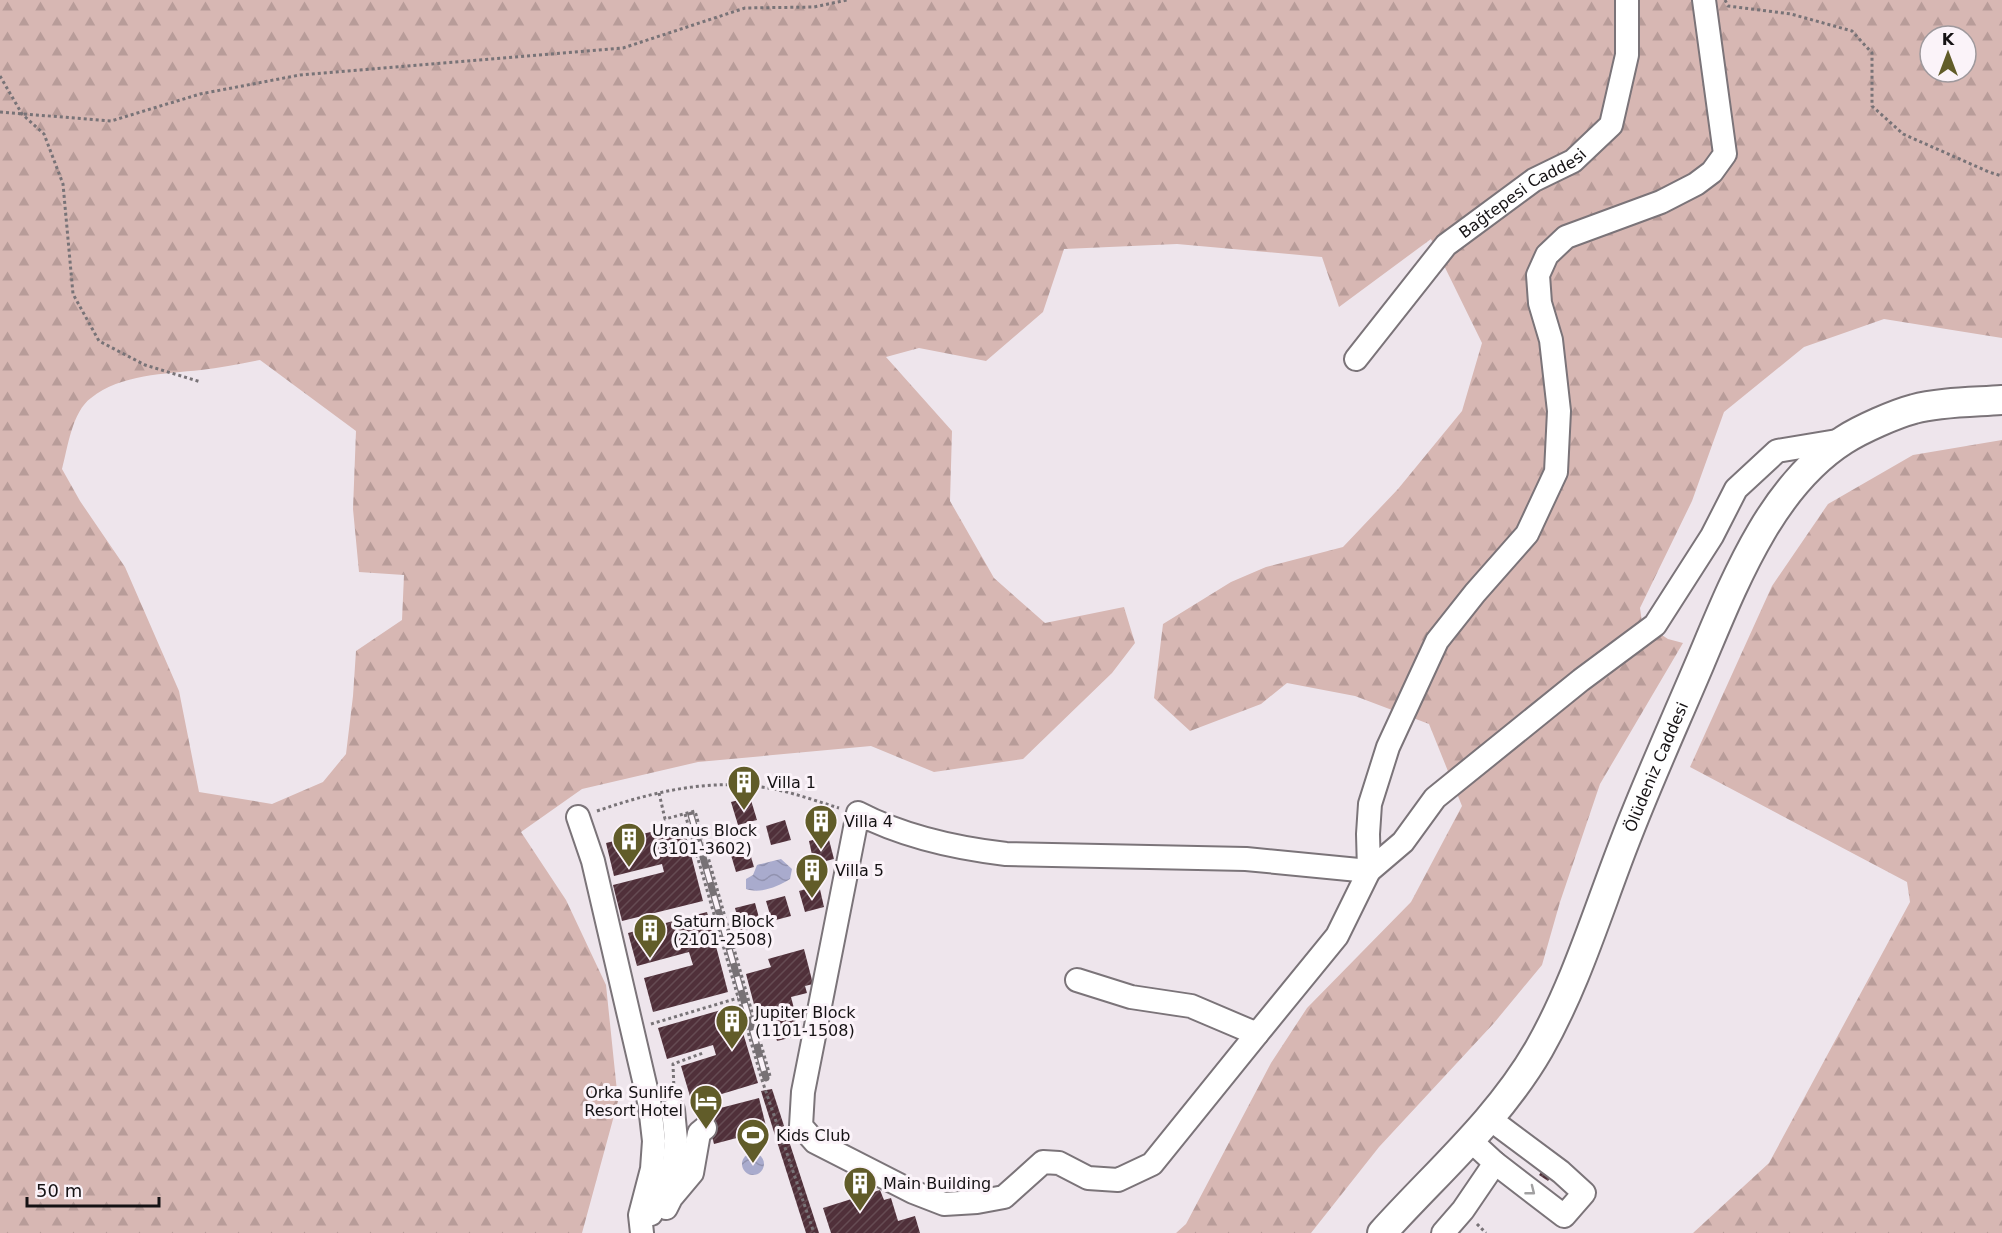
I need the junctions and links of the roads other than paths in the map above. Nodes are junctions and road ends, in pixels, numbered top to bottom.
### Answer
1 (1627, 0) edge
2 (1704, 0) edge
3 (1356, 359) dead end
4 (2002, 400) edge
5 (1843, 440) junction
6 (578, 817) road end
7 (1369, 871) junction
8 (1077, 980) dead end
9 (1257, 1034) junction
10 (673, 1110) road end
11 (1490, 1119) junction
12 (705, 1128) dead end
13 (1470, 1140) junction
14 (1496, 1163) junction
15 (642, 1233) edge
16 (649, 1233) edge
17 (654, 1233) edge
18 (1382, 1233) edge
19 (1443, 1233) edge

1 - 3 street, Bağtepesi Caddesi
2 - 7 street
4 - 5 main road, Ölüdeniz Caddesi
5 - 7 street
5 - 11 main road, Ölüdeniz Caddesi
6 - 15 street
7 - 9 street
7 - 9 street
8 - 9 street
10 - 16 street
11 - 13 main road, Ölüdeniz Caddesi
14 -> 11 street
12 - 17 street
13 - 14 street
13 - 18 main road, Ölüdeniz Caddesi
14 - 19 street

